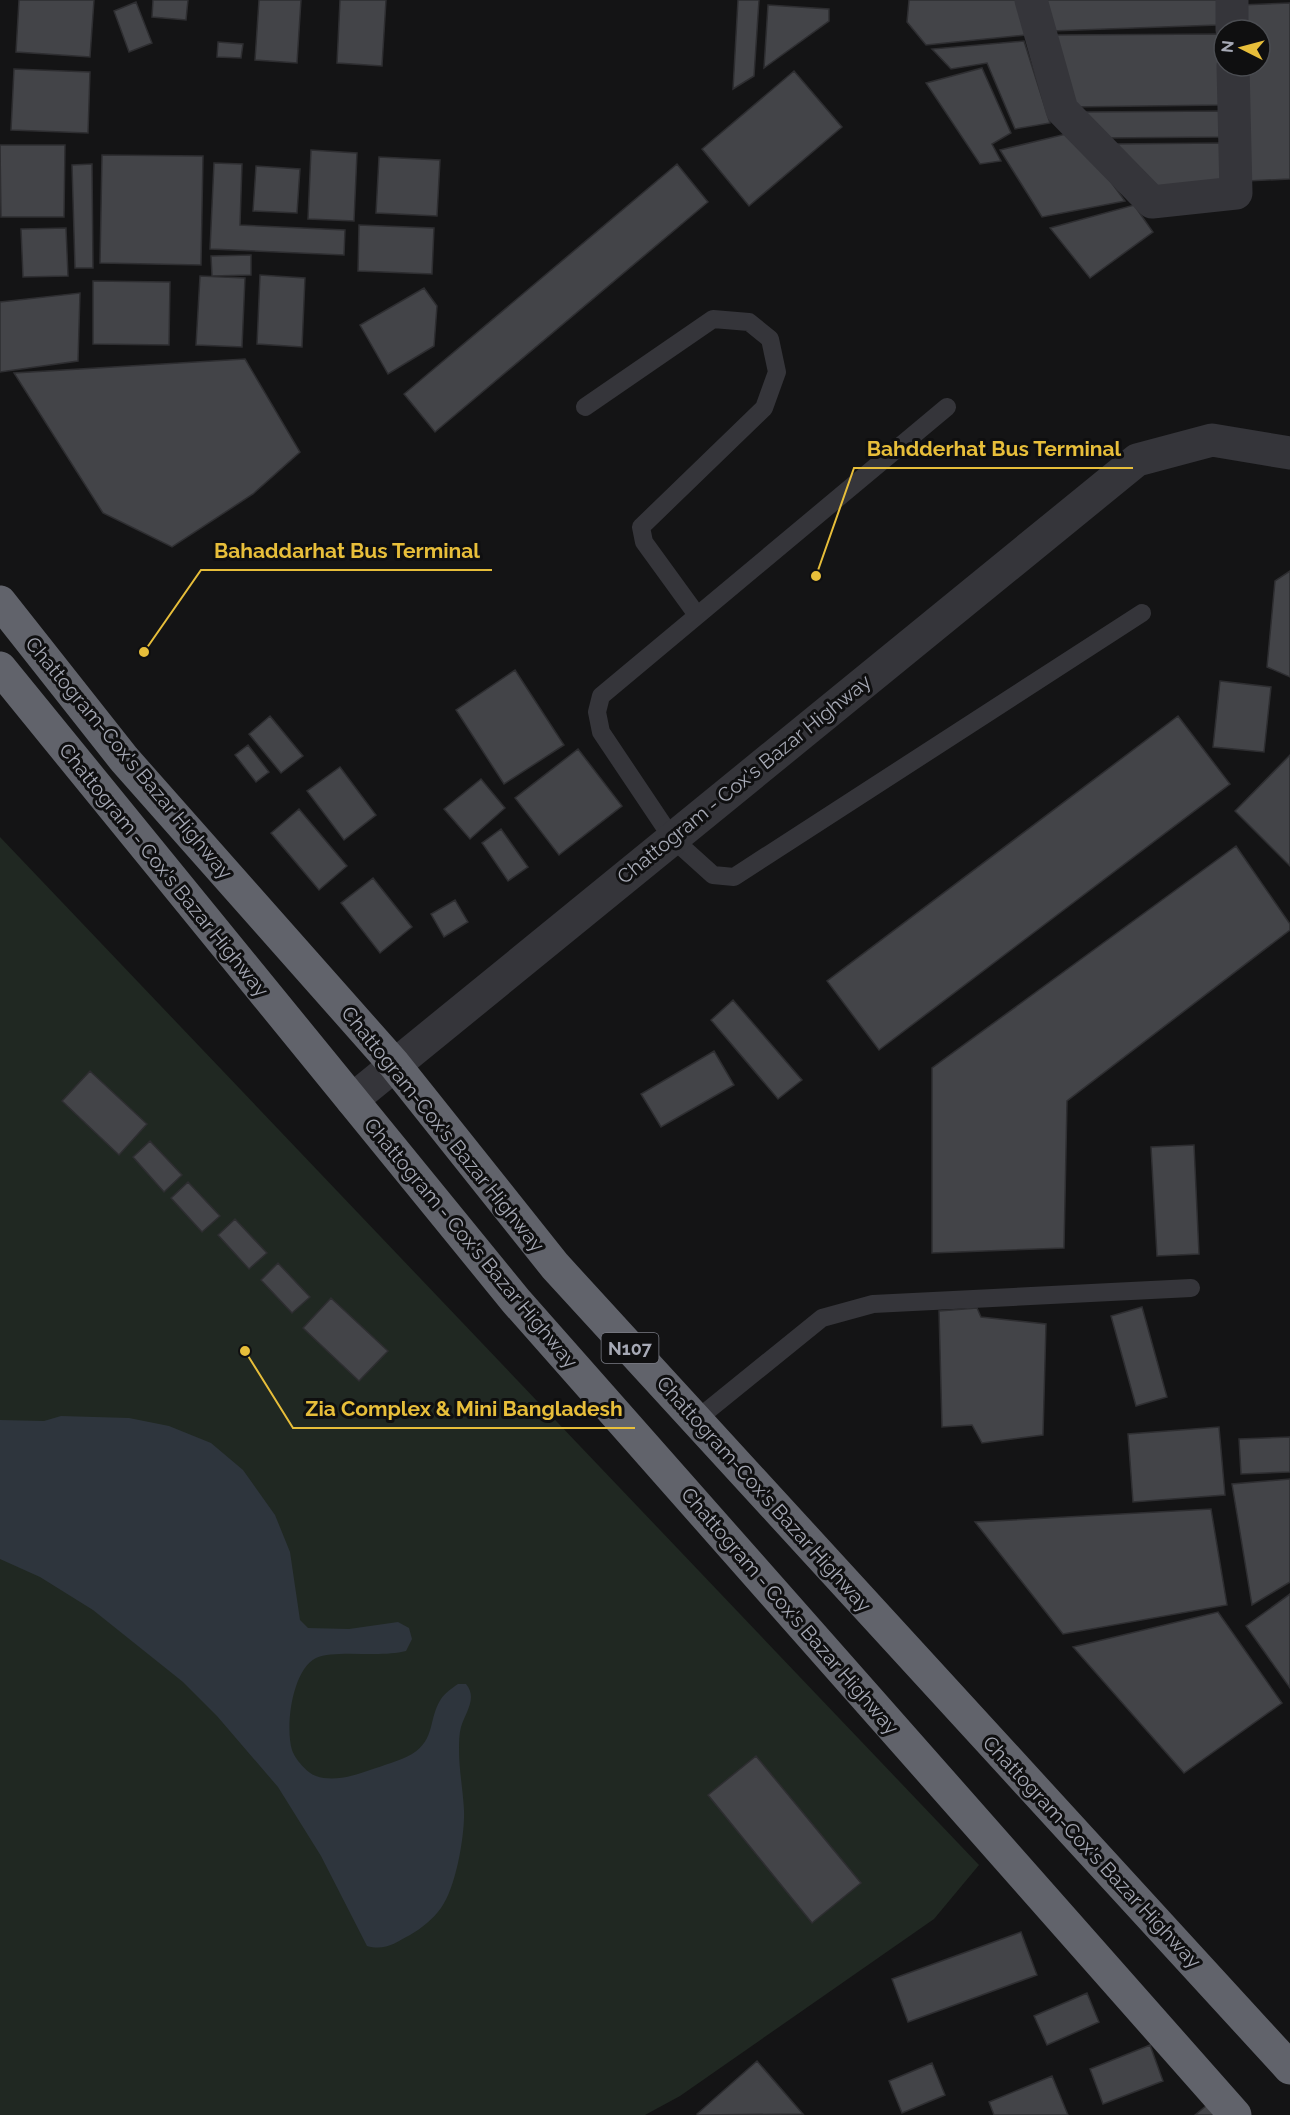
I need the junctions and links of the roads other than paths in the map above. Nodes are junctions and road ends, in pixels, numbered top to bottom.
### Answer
1 (1030, 0) edge
2 (1232, 0) edge
3 (1232, 18) edge
4 (1233, 78) edge
5 (585, 407) dead end
6 (947, 407) dead end
7 (1290, 453) edge
8 (0, 602) edge
9 (1142, 613) dead end
10 (697, 615) junction
11 (0, 668) edge
12 (672, 838) junction
13 (394, 1064) junction
14 (352, 1100) junction
15 (1191, 1288) dead end
16 (696, 1420) junction
17 (1290, 2068) edge
18 (1235, 2115) edge

1 - 4 street
2 - 3 street
5 - 10 lane
6 - 10 lane
7 - 12 street, Chattogram - Cox's Bazar Highway
8 - 13 highway, Chattogram-Cox's Bazar Highway / N107
9 - 12 lane
10 - 12 lane
11 - 14 highway, Chattogram - Cox's Bazar Highway / N107
12 - 13 street, Chattogram - Cox's Bazar Highway
13 - 14 street, Chattogram - Cox's Bazar Highway
13 - 16 highway, Chattogram-Cox's Bazar Highway / N107
14 - 18 highway, Chattogram - Cox's Bazar Highway / N107
15 - 16 lane
16 - 17 highway, Chattogram-Cox's Bazar Highway / N107

